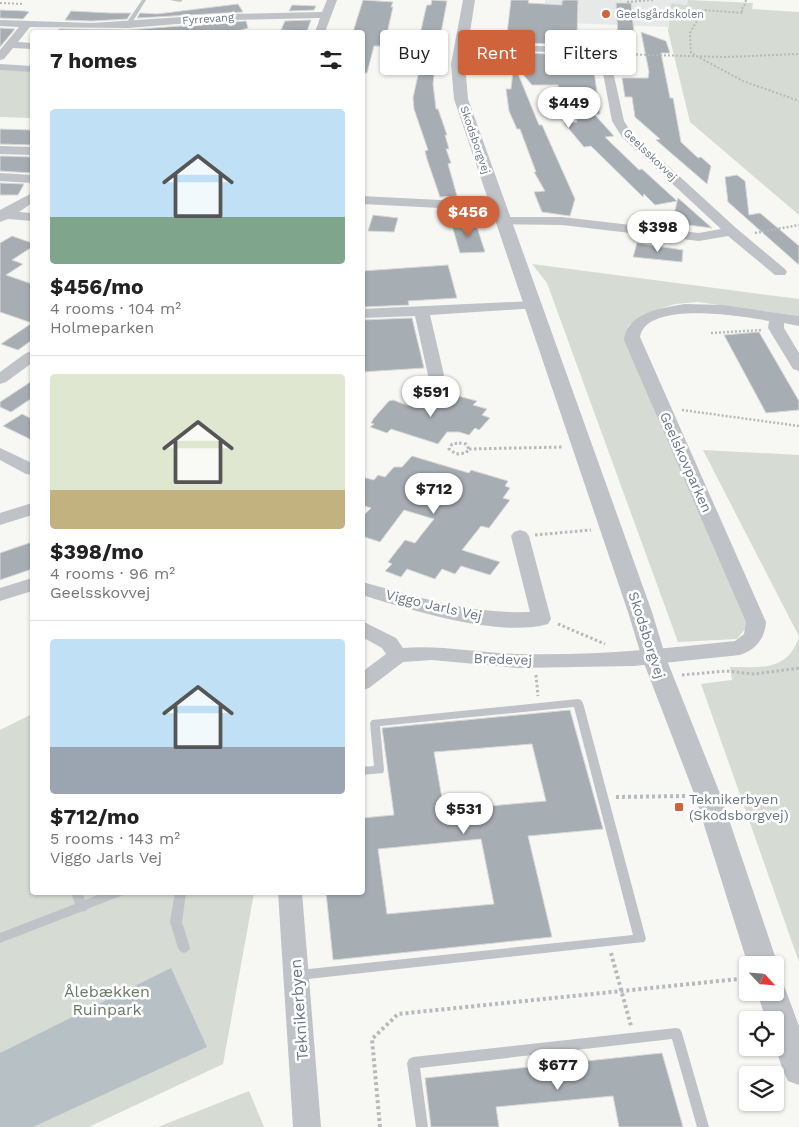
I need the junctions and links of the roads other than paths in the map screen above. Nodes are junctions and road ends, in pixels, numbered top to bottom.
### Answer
1 (144, 0) edge
2 (172, 0) edge
3 (332, 0) edge
4 (468, 0) edge
5 (180, 1) edge
6 (326, 15) junction
7 (264, 16) junction
8 (0, 23) edge
9 (27, 24) junction
10 (128, 25) junction
11 (256, 27) dead end
12 (321, 30) edge
13 (463, 30) edge
14 (10, 45) junction
15 (30, 46) edge
16 (535, 49) edge
17 (0, 57) edge
18 (0, 66) edge
19 (30, 69) edge
20 (458, 75) edge
21 (0, 150) edge
22 (30, 151) edge
23 (0, 177) edge
24 (30, 179) edge
25 (30, 199) edge
26 (365, 200) edge
27 (500, 214) junction
28 (2, 215) edge
29 (30, 217) edge
30 (734, 234) junction
31 (780, 272) dead end
32 (532, 305) junction
33 (422, 311) junction
34 (365, 314) edge
35 (777, 318) junction
36 (799, 321) edge
37 (30, 357) edge
38 (799, 366) edge
39 (436, 375) dead end
40 (0, 379) edge
41 (0, 453) edge
42 (30, 469) edge
43 (30, 510) edge
44 (0, 519) edge
45 (520, 536) road end
46 (30, 585) edge
47 (365, 589) edge
48 (0, 595) edge
49 (365, 630) edge
50 (398, 655) junction
51 (658, 668) junction
52 (365, 681) edge
53 (365, 772) edge
54 (77, 895) edge
55 (112, 895) edge
56 (180, 895) edge
57 (290, 895) edge
58 (82, 908) junction
59 (0, 938) edge
60 (184, 948) dead end
61 (759, 956) edge
62 (296, 975) junction
63 (775, 1001) edge
64 (799, 1071) edge
65 (307, 1127) edge
66 (422, 1127) edge
67 (703, 1127) edge

1 - 10 lane
2 - 5 lane
3 - 6 street
4 - 13 street, Skodsborgvej
6 - 7 street, Fyrrevang
6 - 12 street
7 - 10 street, Fyrrevang
7 - 11 street
8 - 9 street, Fyrrevang
9 - 10 street, Fyrrevang
9 - 14 street
14 - 15 street
14 - 17 street
16 - 30 street, Geelsskovvej
18 - 19 street
20 - 27 street, Skodsborgvej
21 - 22 street
23 - 24 street
25 - 28 street
26 - 27 street
27 - 30 street
27 - 32 street, Skodsborgvej
28 - 29 street
30 - 31 street, Geelsskovvej
32 - 33 street
32 - 51 street, Skodsborgvej
33 - 34 street
33 - 39 street
35 - 36 street, Geelskovparken
35 - 38 street
35 - 51 street, Geelskovparken
37 - 40 street
41 - 42 street
43 - 44 street
45 - 47 street, Viggo Jarls Vej
46 - 48 street
49 - 50 street
50 - 51 street, Bredevej
50 - 52 street
51 - 61 street, Skodsborgvej
53 - 62 lane
54 - 58 lane
55 - 58 lane
56 - 60 lane
57 - 62 street, Teknikerbyen
58 - 59 lane
62 - 65 street, Teknikerbyen
63 - 64 street
66 - 67 lane

